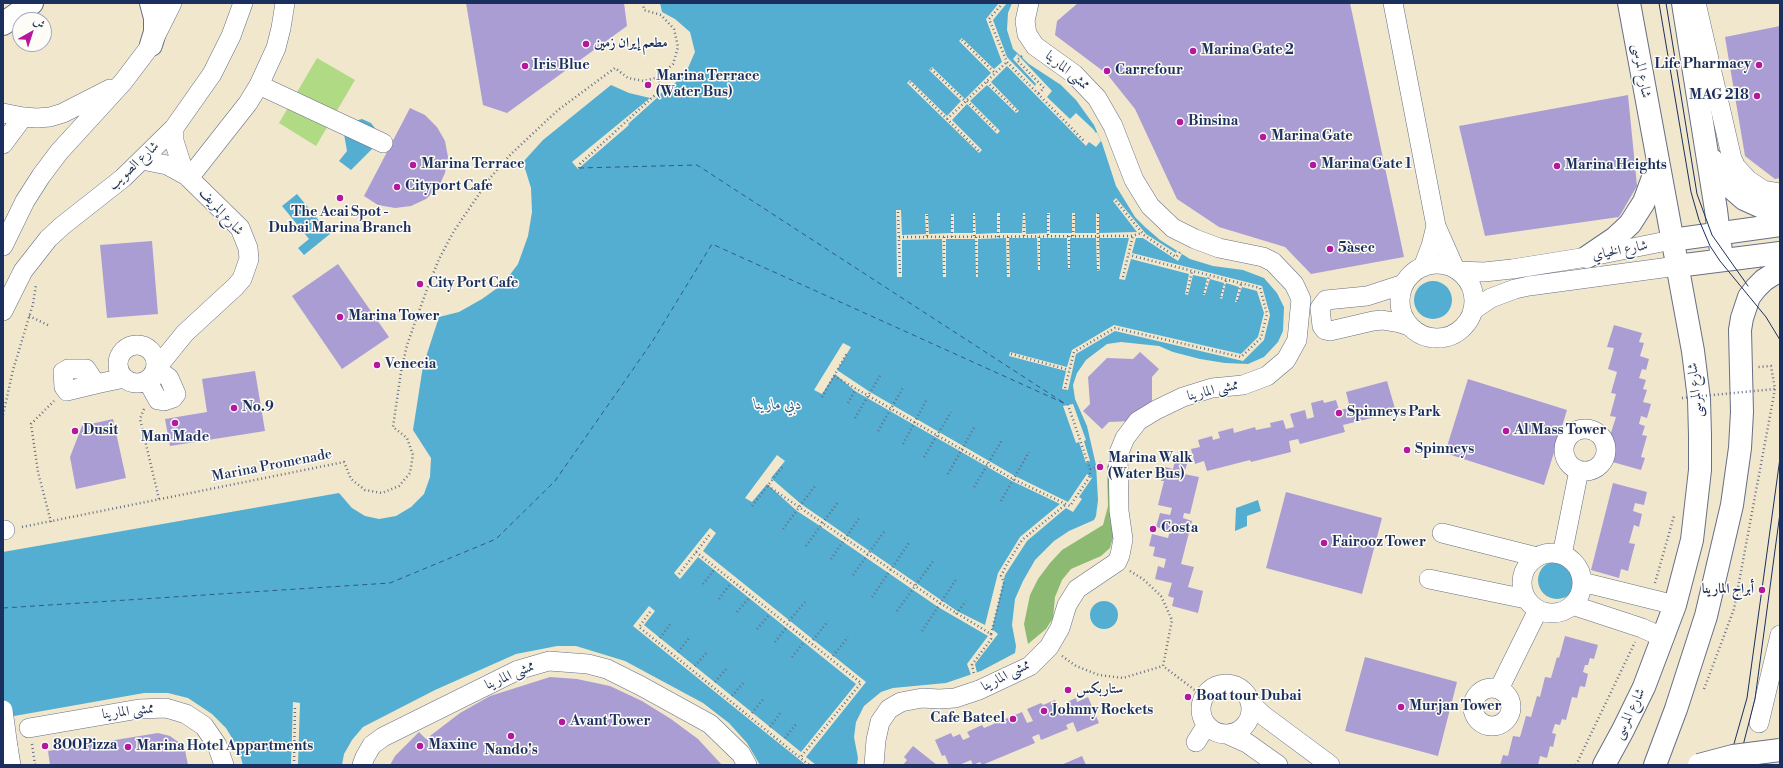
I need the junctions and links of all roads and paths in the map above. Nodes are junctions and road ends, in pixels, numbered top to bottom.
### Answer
1 (32, 3) edge
2 (151, 3) edge
3 (172, 3) edge
4 (244, 3) edge
5 (285, 3) edge
6 (642, 3) edge
7 (1003, 3) edge
8 (1029, 3) edge
9 (1393, 3) edge
10 (1629, 3) edge
11 (1683, 3) edge
12 (1696, 3) edge
13 (3, 24) edge
14 (962, 40) dead end
15 (1033, 44) junction
16 (151, 46) junction
17 (1007, 62) junction
18 (931, 69) dead end
19 (995, 73) junction
20 (659, 77) junction
21 (123, 82) junction
22 (910, 82) dead end
23 (987, 82) junction
24 (259, 85) junction
25 (1038, 94) junction
26 (966, 101) junction
27 (1016, 111) dead end
28 (3, 113) edge
29 (23, 117) junction
30 (947, 119) junction
31 (174, 128) junction
32 (998, 132) dead end
33 (1085, 142) dead end
34 (383, 143) dead end
35 (3, 144) edge
36 (979, 151) dead end
37 (1707, 153) junction
38 (142, 160) junction
39 (1658, 163) junction
40 (579, 168) dead end
41 (189, 178) junction
42 (1780, 193) edge
43 (1780, 210) edge
44 (898, 212) dead end
45 (1098, 213) dead end
46 (999, 214) dead end
47 (1024, 214) dead end
48 (1048, 214) dead end
49 (1074, 214) dead end
50 (927, 215) dead end
51 (952, 215) dead end
52 (974, 215) dead end
53 (1780, 225) edge
54 (1436, 226) junction
55 (1142, 234) dead end
56 (1719, 234) junction
57 (1024, 236) junction
58 (1039, 236) junction
59 (1048, 236) junction
60 (1069, 236) junction
61 (1073, 236) junction
62 (1098, 236) junction
63 (1133, 236) junction
64 (899, 237) junction
65 (927, 237) junction
66 (944, 237) junction
67 (952, 237) junction
68 (975, 237) junction
69 (998, 237) junction
70 (1008, 237) junction
71 (1672, 240) junction
72 (3, 246) edge
73 (1780, 253) edge
74 (1129, 255) junction
75 (1587, 257) junction
76 (1722, 260) junction
77 (1677, 266) junction
78 (1422, 267) junction
79 (1039, 269) dead end
80 (1069, 269) dead end
81 (1098, 270) dead end
82 (1457, 270) junction
83 (1780, 270) edge
84 (1192, 271) junction
85 (900, 275) dead end
86 (944, 276) dead end
87 (977, 276) dead end
88 (1008, 276) dead end
89 (1209, 276) junction
90 (1123, 277) dead end
91 (1226, 280) junction
92 (37, 282) dead end
93 (1241, 284) junction
94 (1404, 284) junction
95 (1187, 293) dead end
96 (1204, 294) dead end
97 (1221, 297) dead end
98 (1237, 301) dead end
99 (1473, 310) junction
100 (3, 311) edge
101 (29, 316) junction
102 (194, 324) junction
103 (50, 326) dead end
104 (1409, 326) junction
105 (142, 345) junction
106 (847, 353) dead end
107 (1012, 354) dead end
108 (1771, 366) dead end
109 (1069, 370) junction
110 (152, 374) junction
111 (881, 374) dead end
112 (834, 376) junction
113 (124, 378) junction
114 (904, 386) dead end
115 (1065, 388) dead end
116 (856, 389) junction
117 (65, 390) joint
118 (1681, 390) dead end
119 (868, 396) junction
120 (822, 397) dead end
121 (1682, 398) junction
122 (927, 399) dead end
123 (848, 403) dead end
124 (1068, 405) dead end
125 (1682, 405) dead end
126 (145, 406) dead end
127 (891, 409) junction
128 (951, 412) dead end
129 (3, 415) edge
130 (855, 418) dead end
131 (914, 422) junction
132 (975, 426) dead end
133 (878, 431) dead end
134 (937, 436) junction
135 (1002, 440) dead end
136 (903, 444) dead end
137 (962, 450) junction
138 (1029, 452) dead end
139 (924, 457) dead end
140 (988, 464) junction
141 (783, 466) dead end
142 (1579, 470) dead end
143 (948, 474) dead end
144 (1013, 479) junction
145 (768, 486) junction
146 (815, 486) dead end
147 (974, 487) dead end
148 (159, 499) junction
149 (1001, 501) dead end
150 (838, 502) dead end
151 (1066, 505) junction
152 (752, 506) dead end
153 (799, 507) junction
154 (1676, 512) dead end
155 (860, 517) dead end
156 (51, 522) junction
157 (822, 523) junction
158 (783, 529) dead end
159 (4, 530) edge
160 (884, 532) dead end
161 (710, 533) dead end
162 (1442, 533) dead end
163 (845, 539) junction
164 (909, 543) dead end
165 (806, 546) dead end
166 (696, 552) junction
167 (867, 554) junction
168 (1562, 555) junction
169 (1537, 557) junction
170 (831, 559) dead end
171 (934, 560) dead end
172 (1116, 562) junction
173 (714, 570) dead end
174 (891, 571) junction
175 (678, 574) dead end
176 (853, 575) dead end
177 (957, 578) dead end
178 (1429, 579) dead end
179 (1582, 582) junction
180 (731, 583) dead end
181 (703, 584) dead end
182 (914, 586) junction
183 (872, 597) dead end
184 (749, 598) dead end
185 (719, 599) dead end
186 (1650, 600) junction
187 (966, 601) dead end
188 (805, 602) dead end
189 (940, 603) junction
190 (1532, 604) junction
191 (1572, 605) junction
192 (1675, 605) junction
193 (650, 612) dead end
194 (737, 612) dead end
195 (897, 612) dead end
196 (770, 614) dead end
197 (956, 614) junction
198 (789, 621) dead end
199 (828, 621) dead end
200 (671, 624) dead end
201 (786, 628) dead end
202 (1642, 628) junction
203 (757, 629) dead end
204 (922, 630) dead end
205 (991, 634) junction
206 (1780, 635) edge
207 (848, 637) dead end
208 (660, 638) dead end
209 (689, 638) dead end
210 (1664, 638) junction
211 (813, 640) dead end
212 (775, 642) dead end
213 (804, 642) dead end
214 (1049, 647) junction
215 (678, 652) dead end
216 (707, 652) dead end
217 (833, 656) dead end
218 (792, 657) dead end
219 (976, 659) dead end
220 (695, 666) dead end
221 (1163, 666) junction
222 (727, 668) dead end
223 (715, 682) dead end
224 (744, 682) dead end
225 (1499, 689) dead end
226 (1248, 692) junction
227 (732, 696) dead end
228 (1204, 697) junction
229 (764, 698) dead end
230 (295, 705) dead end
231 (3, 710) edge
232 (781, 712) dead end
233 (752, 713) dead end
234 (1759, 723) dead end
235 (796, 724) dead end
236 (1206, 726) junction
237 (770, 727) dead end
238 (29, 728) dead end
239 (1229, 735) junction
240 (785, 738) dead end
241 (1196, 742) dead end
242 (1780, 750) edge
243 (10, 756) edge
244 (800, 758) junction
245 (224, 765) edge
246 (294, 765) edge
247 (362, 765) edge
248 (747, 765) edge
249 (808, 765) edge
250 (874, 765) edge
251 (1278, 765) edge
252 (1330, 765) edge
253 (1576, 765) edge
254 (1604, 765) edge
255 (1655, 765) edge
256 (1699, 765) edge

1 - 13 main road
2 - 16 main road
3 - 16 street
4 - 31 street, شارع الصويب
5 - 24 street
6 - 20 path
7 - 17 path
8 - 15 street, ممشى المارينا
9 - 54 street
10 - 39 main road, شارع المرسى
11 - 37 main road
12 - 42 street
14 - 19 path
15 - 25 path
15 - 172 street, ممشى المارينا
16 - 21 street
17 - 19 path
17 - 25 path
18 - 26 path
19 - 23 path
20 - 40 path
20 - 148 path, Marina Promenade
21 - 29 street
21 - 72 street
22 - 30 path
23 - 26 path
23 - 27 path
24 - 34 street
24 - 41 street
25 - 33 path
26 - 30 path
26 - 32 path
28 - 29 street
29 - 35 street
30 - 36 path
31 - 38 street, شارع الصويب
31 - 41 street, شارع إلمريف
37 - 43 main road
37 - 56 main road
38 - 41 street, شارع إلمريف
38 - 100 street, شارع الصويب
39 - 71 main road, شارع المرسى
39 - 75 main road
41 - 102 street, شارع إلمريف
44 - 64 path
45 - 62 path
46 - 69 path
47 - 57 path
48 - 59 path
49 - 61 path
50 - 65 path
51 - 67 path
52 - 68 path
53 - 56 main road, شارع الخياي
54 - 78 street
54 - 82 street
55 - 63 path
56 - 71 main road, شارع الخياي
56 - 76 main road
57 - 58 path
57 - 70 path
58 - 59 path
58 - 79 path
59 - 60 path
60 - 61 path
60 - 80 path
61 - 62 path
62 - 63 path
62 - 81 path
63 - 74 path
64 - 65 path
64 - 85 path
65 - 66 path
66 - 67 path
66 - 86 path
67 - 68 path
68 - 69 path
68 - 87 path
69 - 70 path
70 - 88 path
71 - 75 street, شارع الخياي
71 - 77 main road, شارع المرسى
73 - 76 main road, شارع الخياي
74 - 84 path
74 - 90 path
75 - 82 street, شارع الخياي
76 - 77 main road, شارع الخياي
77 - 99 street, شارع الخياي
77 - 192 main road, شارع المرسى
78 - 82 street
78 - 94 street
82 - 99 street
83 - 255 main road
84 - 89 path
84 - 95 path
89 - 91 path
89 - 96 path
91 - 93 path
91 - 97 path
92 - 101 path
93 - 98 path
93 - 109 path
94 - 104 street
94 - 104 street
99 - 104 street
101 - 103 path
101 - 129 path
102 - 105 street, شارع إلمريف
102 - 110 street, شارع إلمريف
105 - 110 street
105 - 113 street
106 - 112 path
107 - 109 path
108 - 121 path, bridge
109 - 115 path
110 - 113 street
111 - 119 path
112 - 116 path
112 - 120 path
113 - 117 street
114 - 127 path
116 - 119 path
116 - 123 path
117 - 156 path
118 - 121 path
119 - 127 path
119 - 130 path
121 - 125 path
122 - 131 path
124 - 151 path
126 - 148 path
127 - 131 path
127 - 133 path
128 - 134 path
131 - 134 path
131 - 136 path
132 - 137 path
134 - 137 path
134 - 139 path
135 - 140 path
137 - 140 path
137 - 143 path
138 - 144 path
140 - 144 path
140 - 147 path
141 - 145 path
142 - 168 street
144 - 149 path
144 - 151 path
145 - 152 path
145 - 153 path
146 - 153 path
148 - 156 path, Marina Promenade
150 - 157 path
151 - 205 path
153 - 157 path
153 - 158 path
154 - 186 path
155 - 163 path
156 - 159 path, Marina Promenade
157 - 163 path
157 - 165 path
160 - 167 path
161 - 166 path
162 - 169 street
163 - 167 path
163 - 170 path
164 - 174 path
166 - 175 path
166 - 244 path
167 - 174 path
167 - 176 path
168 - 169 street
168 - 179 street
169 - 190 street
171 - 182 path
172 - 214 street, ممشى المارينا
172 - 221 path
173 - 181 path
174 - 182 path
174 - 183 path
177 - 189 path
178 - 190 street
179 - 186 street
179 - 191 street
180 - 185 path
182 - 189 path
182 - 195 path
184 - 194 path
186 - 192 street
187 - 197 path
188 - 198 path
189 - 197 path
189 - 204 path
190 - 191 street
190 - 225 street
191 - 202 street
192 - 210 main road, شارع المرسى
193 - 244 path
196 - 203 path
197 - 205 path
199 - 211 path
200 - 208 path
201 - 212 path
202 - 210 street
202 - 253 path
205 - 219 path
206 - 234 street
207 - 217 path
209 - 215 path
210 - 254 main road, شارع المرسى
213 - 218 path
214 - 221 path
214 - 250 street, ممشى المارينا
216 - 220 path
221 - 228 path
222 - 223 path
224 - 227 path
226 - 228 street
226 - 239 street
226 - 252 street
228 - 236 street
229 - 233 path
230 - 246 path
231 - 243 street, bridge
232 - 237 path
235 - 240 path
236 - 239 street
236 - 241 street
238 - 245 street, ممشى المارينا
239 - 251 street
242 - 256 main road, bridge
244 - 249 path
247 - 248 street, ممشى المارينا

